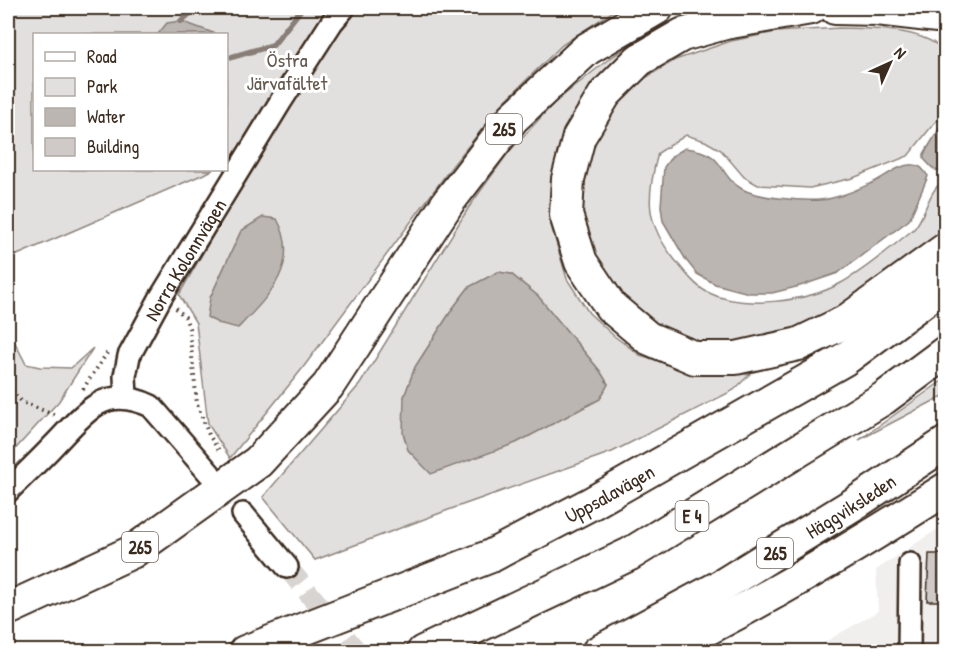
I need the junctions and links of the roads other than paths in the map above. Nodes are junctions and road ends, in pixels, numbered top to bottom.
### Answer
1 (344, 8) edge
2 (657, 8) edge
3 (811, 8) edge
4 (835, 8) edge
5 (945, 17) edge
6 (945, 249) edge
7 (945, 284) edge
8 (945, 352) edge
9 (126, 398) junction
10 (945, 443) edge
11 (210, 474) dead end
12 (945, 489) edge
13 (8, 490) edge
14 (243, 514) dead end
15 (910, 564) dead end
16 (287, 567) tunnel mouth
17 (8, 609) edge
18 (245, 651) edge
19 (423, 651) edge
20 (598, 651) edge
21 (661, 651) edge
22 (909, 651) edge

1 - 9 street, Norra Kolonnvägen
2 - 17 highway, 265
3 - 6 highway
4 - 5 highway
7 - 18 highway, Uppsalavägen
8 - 19 highway, E 4
9 - 11 street
9 - 13 street
10 - 20 highway, Häggviksleden / 265
12 - 21 highway
14 - 16 street
15 - 22 street

